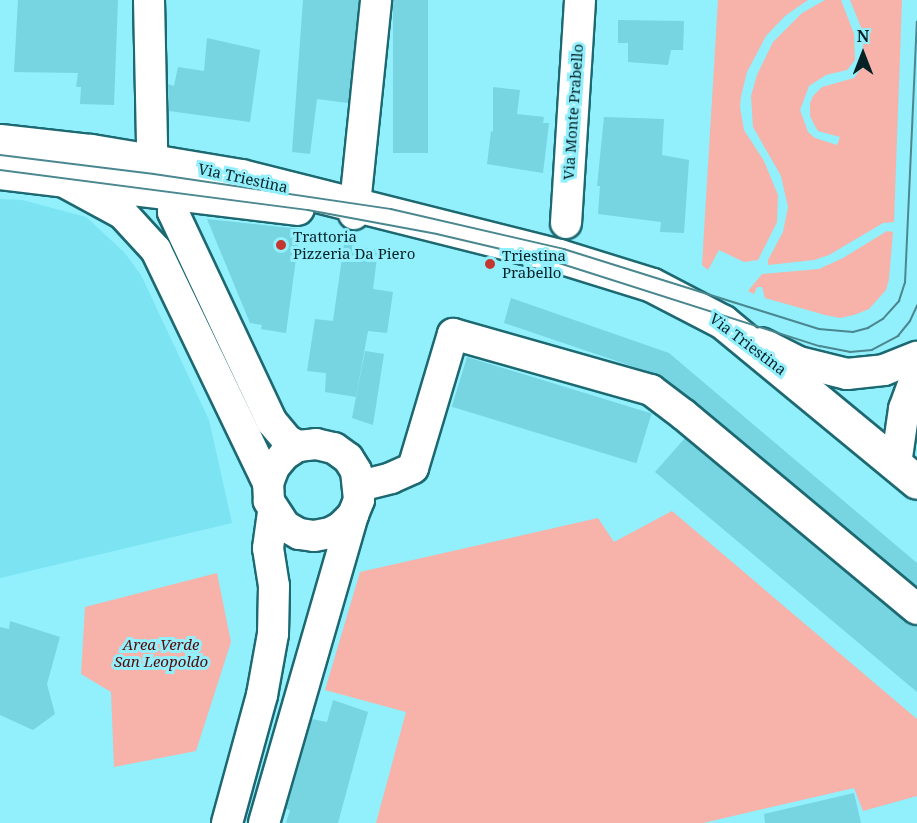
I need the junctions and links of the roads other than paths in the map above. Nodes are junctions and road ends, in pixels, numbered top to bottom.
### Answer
1 (149, 0) edge
2 (376, 0) edge
3 (580, 0) edge
4 (0, 141) edge
5 (152, 160) junction
6 (0, 172) edge
7 (57, 179) junction
8 (291, 188) junction
9 (172, 199) junction
10 (355, 209) junction
11 (566, 223) dead end
12 (156, 250) junction
13 (723, 322) junction
14 (917, 357) edge
15 (917, 373) edge
16 (298, 446) junction
17 (910, 465) edge
18 (360, 486) junction
19 (271, 497) junction
20 (353, 515) junction
21 (917, 609) edge
22 (227, 823) edge
23 (264, 823) edge

1 - 5 street
2 - 10 street
3 - 11 street, Via Monte Prabello
4 - 5 street, Via Triestina
5 - 8 street, Via Triestina
5 - 9 street
6 - 7 street, Via Triestina
7 - 9 street, Via Triestina
7 - 12 street
8 - 9 street
8 - 10 street, Via Triestina
9 - 10 street, Via Triestina
9 - 12 street
9 - 16 street
10 - 13 street, Via Triestina
12 - 19 street
13 - 14 street
13 - 17 street, Via Triestina
15 - 17 street
16 - 18 street
16 - 19 street
18 - 20 street
18 - 21 street
19 - 20 street
19 - 22 street
20 - 23 street

